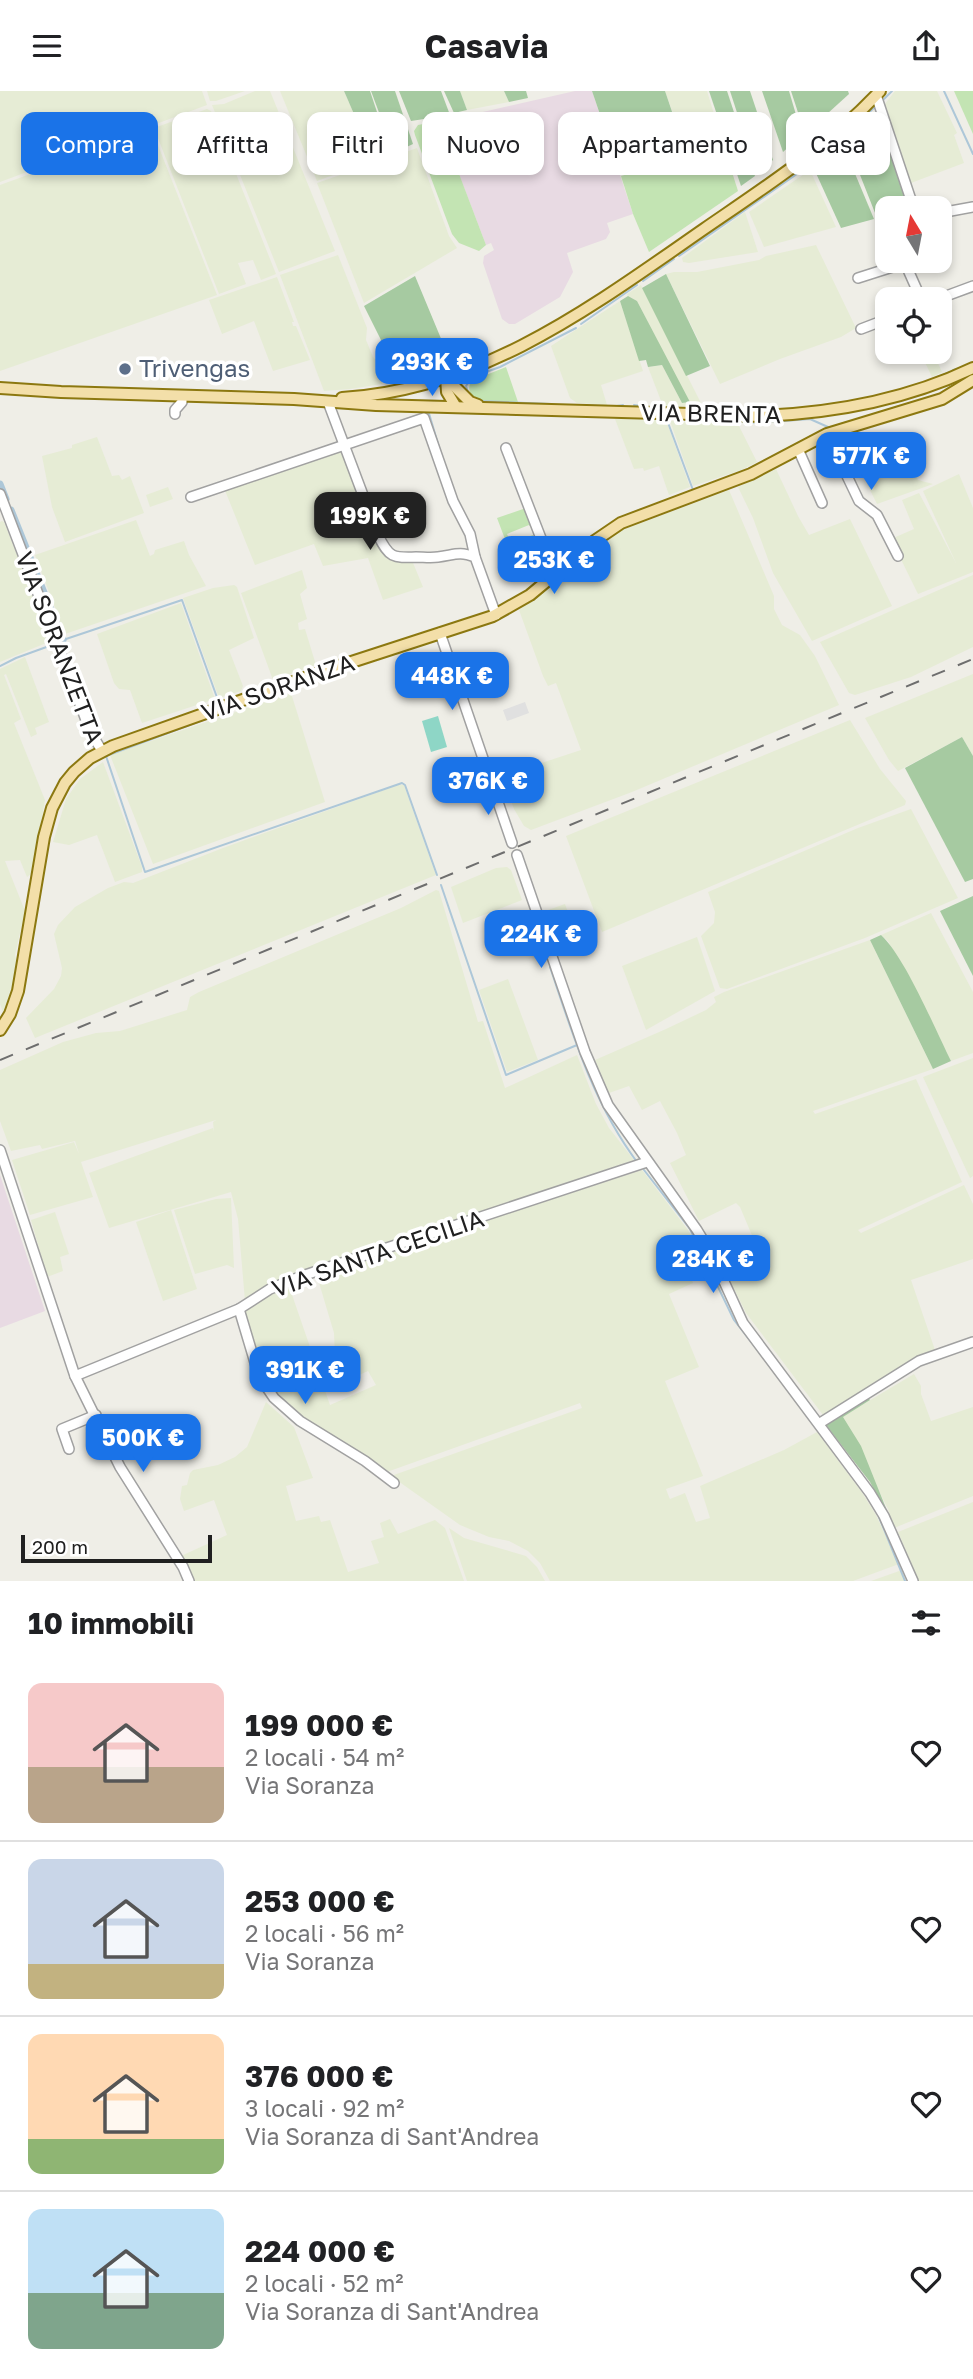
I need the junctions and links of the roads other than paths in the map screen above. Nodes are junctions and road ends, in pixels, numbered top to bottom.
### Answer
1 (878, 93) edge
2 (910, 196) edge
3 (973, 207) edge
4 (952, 211) edge
5 (875, 272) edge
6 (858, 278) dead end
7 (973, 286) edge
8 (952, 294) edge
9 (875, 324) edge
10 (861, 329) dead end
11 (483, 365) junction
12 (973, 368) edge
13 (446, 378) junction
14 (973, 380) edge
15 (0, 390) edge
16 (61, 392) junction
17 (463, 395) junction
18 (183, 397) junction
19 (294, 399) junction
20 (328, 403) junction
21 (456, 407) junction
22 (484, 407) junction
23 (175, 414) dead end
24 (827, 434) junction
25 (343, 445) junction
26 (506, 448) dead end
27 (798, 449) junction
28 (0, 494) edge
29 (191, 498) dead end
30 (822, 503) dead end
31 (898, 556) dead end
32 (475, 557) junction
33 (559, 571) junction
34 (496, 615) junction
35 (440, 633) junction
36 (102, 751) junction
37 (512, 843) dead end
38 (517, 855) dead end
39 (0, 1030) edge
40 (0, 1150) edge
41 (648, 1163) junction
42 (239, 1309) junction
43 (973, 1342) edge
44 (75, 1376) junction
45 (96, 1415) junction
46 (820, 1423) junction
47 (69, 1449) dead end
48 (394, 1483) dead end
49 (189, 1581) edge
50 (913, 1581) edge

1 - 2 street
1 - 11 main road
3 - 4 street
5 - 6 street
7 - 8 street
9 - 10 street
11 - 13 main road
11 - 17 main road
12 - 22 main road, VIA BRENTA
13 - 17 main road, VIA BRENTA
13 - 19 main road
13 - 21 main road
14 - 24 main road, VIA SORANZA
15 - 16 main road, VIA BRENTA
15 - 16 main road, VIA BRENTA
16 - 18 main road, VIA BRENTA
17 - 22 main road, VIA BRENTA
18 - 19 main road, VIA BRENTA
18 - 23 street
19 - 20 main road, VIA BRENTA
20 - 21 main road, VIA BRENTA
20 - 25 street
21 - 22 main road, VIA BRENTA
24 - 27 main road, VIA SORANZA
24 - 31 street
25 - 29 street
25 - 32 street
25 - 32 street
26 - 33 street
27 - 30 street
27 - 33 main road, VIA SORANZA
28 - 36 street, VIA SORANZETTA
32 - 34 street
33 - 34 main road, VIA SORANZA
34 - 35 main road, VIA SORANZA
35 - 36 main road, VIA SORANZA
35 - 37 street
36 - 39 main road, VIA SORANZETTA
38 - 41 street
40 - 44 street
41 - 42 street, VIA SANTA CECILIA
41 - 46 street
42 - 44 street, VIA SANTA CECILIA
42 - 48 street
43 - 46 street
44 - 45 street
45 - 47 street
45 - 49 street
46 - 50 street

